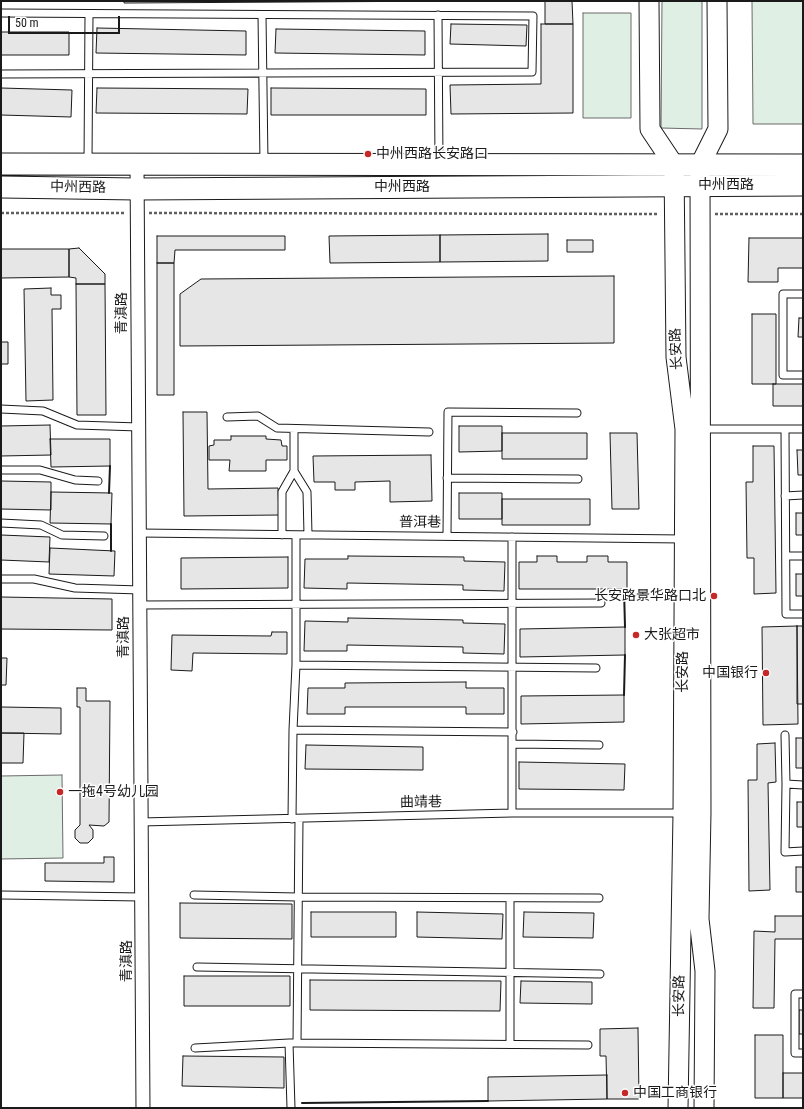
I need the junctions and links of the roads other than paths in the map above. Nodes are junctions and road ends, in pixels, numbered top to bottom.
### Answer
1 (649, 1) edge
2 (717, 1) edge
3 (1, 13) edge
4 (89, 14) junction
5 (262, 15) junction
6 (438, 15) junction
7 (438, 72) junction
8 (89, 73) junction
9 (262, 73) junction
10 (1, 74) edge
11 (1, 164) edge
12 (264, 164) junction
13 (88, 165) junction
14 (137, 165) junction
15 (439, 165) junction
16 (803, 166) edge
17 (674, 175) junction
18 (700, 175) junction
19 (803, 185) edge
20 (1, 187) edge
21 (137, 189) junction
22 (803, 294) edge
23 (803, 375) edge
24 (1, 409) edge
25 (576, 413) dead end
26 (227, 417) dead end
27 (138, 427) junction
28 (294, 429) junction
29 (701, 429) junction
30 (784, 429) junction
31 (803, 429) edge
32 (429, 432) dead end
33 (1, 470) edge
34 (294, 471) junction
35 (447, 478) junction
36 (578, 480) dead end
37 (98, 481) dead end
38 (803, 495) edge
39 (785, 496) junction
40 (1, 523) edge
41 (139, 534) junction
42 (282, 535) junction
43 (296, 535) junction
44 (308, 535) junction
45 (104, 536) dead end
46 (447, 536) junction
47 (512, 537) junction
48 (692, 538) junction
49 (786, 556) junction
50 (803, 556) edge
51 (1, 579) edge
52 (140, 590) junction
53 (512, 603) junction
54 (601, 603) dead end
55 (296, 604) junction
56 (140, 605) junction
57 (803, 614) edge
58 (296, 665) junction
59 (512, 668) junction
60 (596, 668) dead end
61 (293, 730) junction
62 (512, 732) junction
63 (784, 735) dead end
64 (512, 744) junction
65 (599, 745) dead end
66 (786, 784) junction
67 (803, 784) edge
68 (692, 812) junction
69 (512, 813) junction
70 (295, 819) junction
71 (141, 822) junction
72 (803, 851) edge
73 (1, 895) edge
74 (194, 895) dead end
75 (142, 897) junction
76 (298, 897) junction
77 (510, 898) junction
78 (599, 898) dead end
79 (197, 966) dead end
80 (297, 969) junction
81 (510, 973) junction
82 (600, 974) dead end
83 (803, 994) edge
84 (289, 1043) junction
85 (297, 1043) junction
86 (510, 1044) junction
87 (588, 1045) dead end
88 (195, 1048) dead end
89 (803, 1053) edge
90 (143, 1108) edge
91 (291, 1108) edge
92 (678, 1108) edge
93 (704, 1108) edge

1 - 17 main road
2 - 18 main road
3 - 4 lane
4 - 5 lane
4 - 8 lane
5 - 6 lane
5 - 9 lane
6 - 7 lane
6 - 7 lane
7 - 9 lane
7 - 15 lane
8 - 9 lane
8 - 10 lane
8 - 13 lane
9 - 12 lane
11 - 13 main road, 中州西路
12 - 14 main road, 中州西路
12 - 15 main road, 中州西路
13 - 14 main road, 中州西路
14 - 21 street, 青滇路
15 - 17 main road, 中州西路
16 - 18 main road, 中州西路
17 - 18 main road, 中州西路
17 - 21 main road, 中州西路
17 - 48 main road, 长安路
18 - 19 main road, 中州西路
18 - 29 main road, 长安路
20 - 21 main road, 中州西路
21 - 27 street, 青滇路
22 - 23 lane
24 - 27 lane
25 - 35 lane
26 - 28 lane
27 - 41 street, 青滇路
28 - 32 lane
28 - 34 lane
29 - 30 lane
29 - 48 main road, 长安路
30 - 31 lane
30 - 39 lane
33 - 37 lane
34 - 42 lane
34 - 44 lane
35 - 36 lane
35 - 46 lane
38 - 39 lane
39 - 49 lane
40 - 45 lane
41 - 42 lane, 普洱巷
41 - 52 street, 青滇路
42 - 43 lane, 普洱巷
43 - 44 lane, 普洱巷
43 - 55 lane
44 - 46 lane, 普洱巷
46 - 47 lane, 普洱巷
47 - 48 lane, 普洱巷
47 - 53 lane
48 - 68 main road, 长安路
49 - 50 lane
49 - 57 lane
51 - 52 lane
52 - 56 street, 青滇路
53 - 54 lane
53 - 55 lane
53 - 59 lane
55 - 56 lane
55 - 58 lane
56 - 71 street, 青滇路
58 - 59 lane
58 - 61 lane
59 - 60 lane
59 - 62 lane
61 - 62 lane
61 - 70 lane
62 - 64 lane
63 - 66 lane
64 - 65 lane
64 - 69 lane
66 - 67 lane
66 - 72 lane
68 - 69 lane, 曲靖巷
68 - 92 main road, 长安路
68 - 93 main road, 长安路
69 - 70 lane, 曲靖巷
70 - 71 lane, 曲靖巷
70 - 76 lane
71 - 75 street, 青滇路
73 - 75 lane
74 - 76 lane
75 - 90 street, 青滇路
76 - 77 lane
76 - 80 lane
77 - 78 lane
77 - 81 lane
79 - 80 lane
80 - 81 lane
80 - 85 lane
81 - 82 lane
81 - 86 lane
83 - 89 lane
84 - 85 lane
84 - 88 lane
84 - 91 lane
85 - 86 lane
86 - 87 lane

